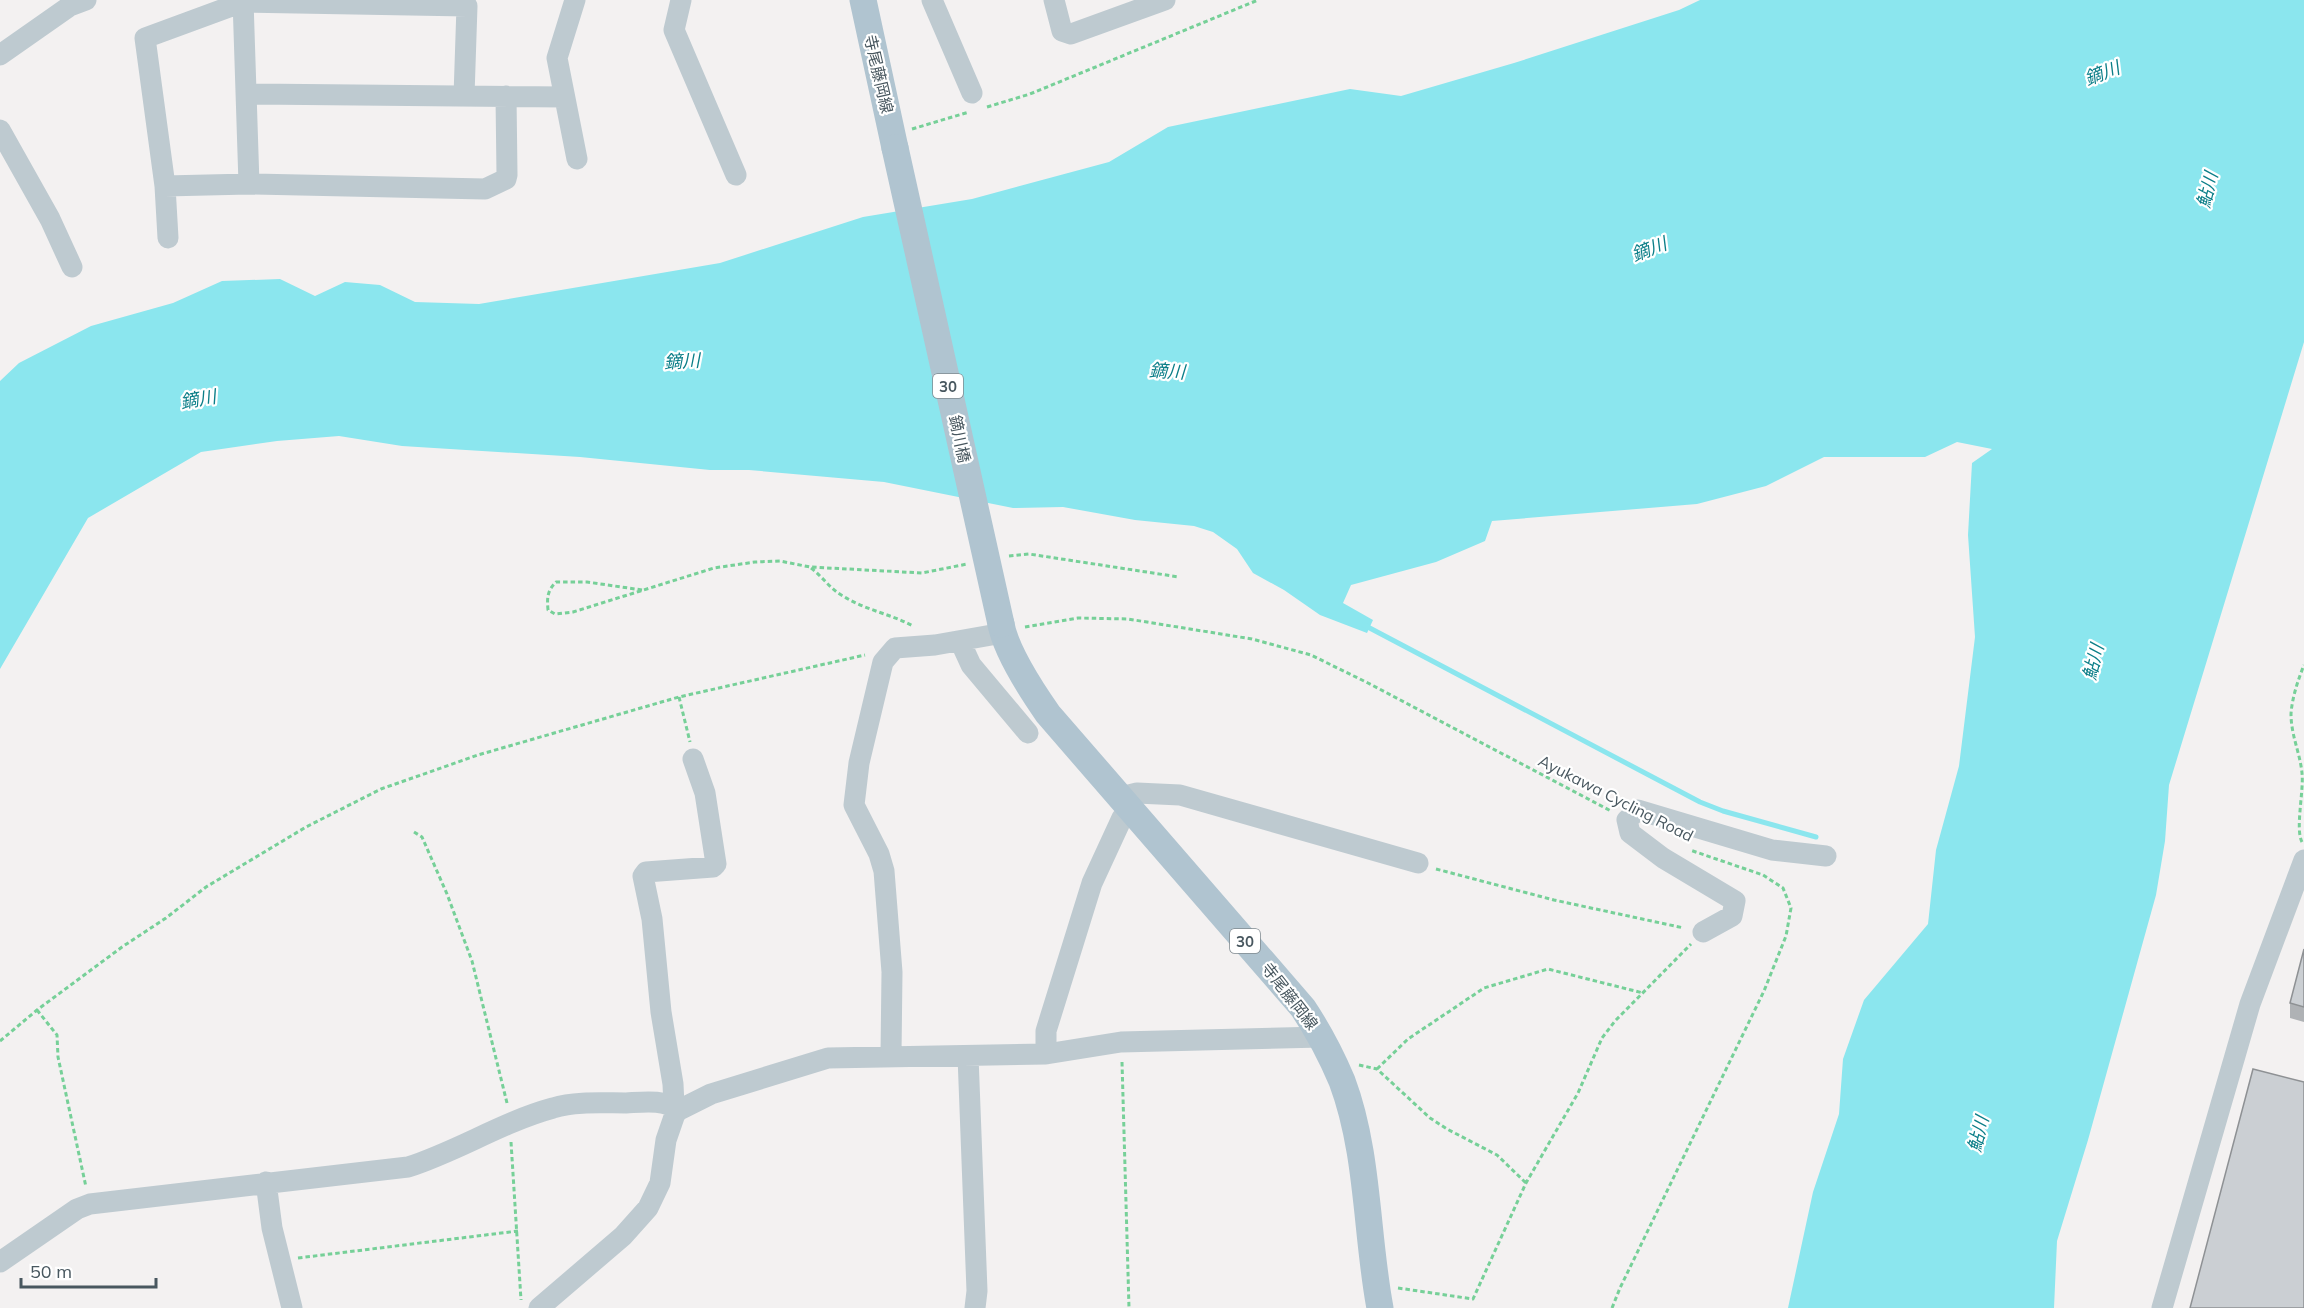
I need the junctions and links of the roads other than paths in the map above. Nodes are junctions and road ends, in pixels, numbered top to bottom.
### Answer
1 (86, 0) edge
2 (575, 0) edge
3 (681, 0) edge
4 (863, 0) edge
5 (932, 0) edge
6 (1054, 0) edge
7 (1165, 0) edge
8 (243, 1) edge
9 (0, 55) edge
10 (246, 94) junction
11 (464, 96) junction
12 (506, 96) junction
13 (564, 96) junction
14 (976, 104) road end
15 (0, 130) edge
16 (894, 141) joint
17 (577, 159) dead end
18 (736, 175) dead end
19 (249, 184) junction
20 (165, 186) junction
21 (168, 238) dead end
22 (72, 267) dead end
23 (1002, 628) junction
24 (960, 641) junction
25 (1028, 733) dead end
26 (693, 759) dead end
27 (1126, 803) junction
28 (1826, 856) dead end
29 (2304, 860) edge
30 (1418, 864) road end
31 (1703, 932) road end
32 (1322, 1037) junction
33 (1046, 1054) junction
34 (891, 1055) junction
35 (968, 1056) junction
36 (676, 1108) junction
37 (266, 1182) junction
38 (0, 1262) edge
39 (1378, 1296) edge
40 (547, 1306) edge
41 (292, 1308) edge
42 (975, 1308) edge
43 (2162, 1308) edge

1 - 9 street
2 - 13 street
3 - 18 street
4 - 16 main road, 寺尾藤岡線 / 30
5 - 14 street
6 - 7 street
8 - 10 street
8 - 11 street
8 - 20 street
10 - 11 street
10 - 19 street
11 - 12 street
12 - 13 street
12 - 19 street
13 - 17 street
15 - 22 street
16 - 23 main road, 鏑川橋 / 30, bridge
19 - 20 street
20 - 21 street
23 - 24 street
23 - 27 main road, 寺尾藤岡線 / 30
24 - 25 street
24 - 34 street
26 - 36 street
27 - 30 street
27 - 32 main road, 寺尾藤岡線 / 30
27 - 33 street
28 - 31 street
29 - 43 street
32 - 33 street
32 - 39 main road, 寺尾藤岡線 / 30
33 - 35 street
34 - 35 street
34 - 36 street
35 - 42 street
36 - 37 street
36 - 40 street
37 - 38 street
37 - 41 street

